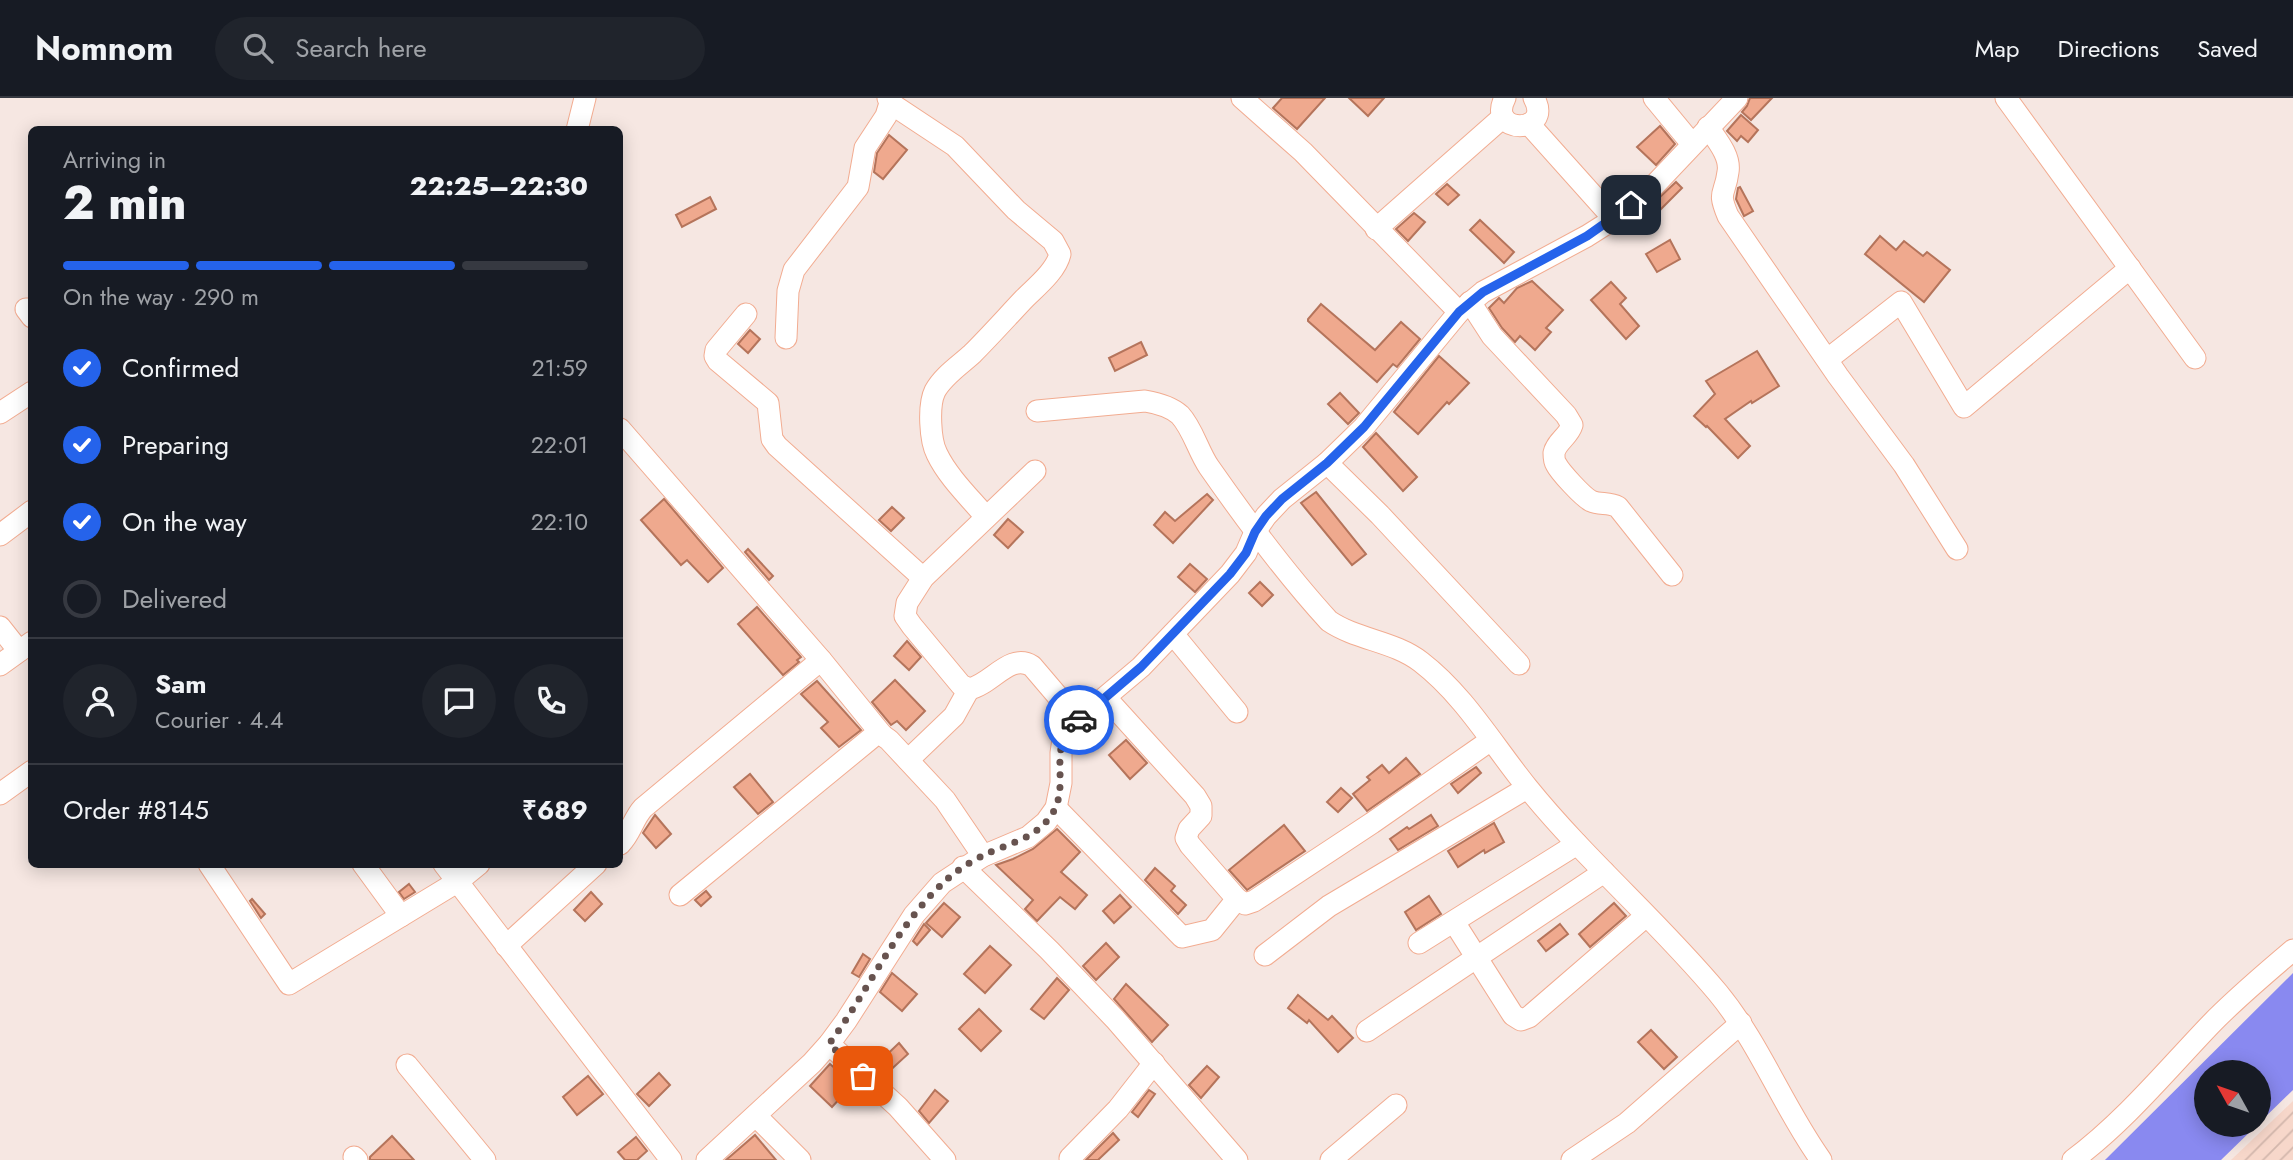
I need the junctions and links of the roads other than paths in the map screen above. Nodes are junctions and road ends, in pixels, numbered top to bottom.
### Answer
1 (585, 98) edge
2 (1242, 98) edge
3 (1534, 98) edge
4 (1654, 98) edge
5 (1737, 98) edge
6 (2006, 98) edge
7 (889, 100) edge
8 (1504, 107) edge
9 (1529, 124) junction
10 (578, 126) edge
11 (1708, 127) junction
12 (1692, 144) junction
13 (1614, 219) junction
14 (1376, 229) junction
15 (2130, 268) junction
16 (1464, 307) junction
17 (746, 314) dead end
18 (786, 338) dead end
19 (2195, 358) dead end
20 (1828, 359) junction
21 (28, 394) edge
22 (1037, 411) dead end
23 (0, 413) edge
24 (623, 432) edge
25 (1327, 463) junction
26 (1035, 471) dead end
27 (28, 514) edge
28 (986, 517) junction
29 (1255, 532) junction
30 (0, 535) edge
31 (1957, 549) dead end
32 (1672, 575) dead end
33 (923, 579) junction
34 (0, 627) edge
35 (1173, 634) junction
36 (25, 647) edge
37 (821, 660) junction
38 (1519, 664) dead end
39 (0, 665) edge
40 (969, 690) junction
41 (1106, 698) junction
42 (1237, 712) dead end
43 (1078, 720) junction
44 (882, 735) junction
45 (1491, 740) junction
46 (908, 760) junction
47 (28, 774) edge
48 (1527, 788) junction
49 (0, 794) edge
50 (1056, 808) junction
51 (623, 841) edge
52 (1577, 844) junction
53 (983, 856) junction
54 (963, 867) junction
55 (212, 868) edge
56 (366, 868) edge
57 (447, 868) edge
58 (474, 868) edge
59 (592, 868) edge
60 (1604, 872) junction
61 (457, 882) junction
62 (680, 895) dead end
63 (1237, 899) junction
64 (401, 916) junction
65 (1646, 916) junction
66 (1454, 922) junction
67 (1419, 943) dead end
68 (506, 946) junction
69 (2293, 950) edge
70 (1265, 955) dead end
71 (1475, 959) junction
72 (1741, 1023) junction
73 (1367, 1031) dead end
74 (829, 1044) junction
75 (1154, 1063) junction
76 (407, 1065) dead end
77 (1396, 1105) dead end
78 (756, 1115) junction
79 (1070, 1158) dead end
80 (485, 1160) edge
81 (671, 1160) edge
82 (707, 1160) edge
83 (800, 1160) edge
84 (944, 1160) edge
85 (1237, 1160) edge
86 (1331, 1160) edge
87 (1572, 1160) edge
88 (1821, 1160) edge
89 (2073, 1160) edge

1 - 10 street
2 - 14 street
3 - 9 street
4 - 12 street
5 - 11 street
6 - 15 street
7 - 18 street
7 - 28 street
8 - 9 street
8 - 14 street
9 - 13 street
11 - 12 street
11 - 20 street
12 - 13 street
13 - 16 street
14 - 16 street
15 - 19 street
15 - 20 street
16 - 25 street
16 - 32 street
17 - 33 street
20 - 31 street
21 - 23 street
22 - 29 street
24 - 37 street
25 - 29 street
25 - 38 street
26 - 28 street
27 - 30 street
28 - 33 street
29 - 35 street
29 - 45 street
33 - 40 street
34 - 36 street
35 - 41 street
35 - 42 street
36 - 39 street
37 - 44 street
37 - 51 street
40 - 43 street
40 - 46 street
41 - 43 street
41 - 63 street
43 - 50 street
44 - 46 street
44 - 62 street
45 - 48 street
45 - 63 street
46 - 53 street
47 - 49 street
48 - 52 street
48 - 70 street
50 - 53 street
50 - 63 street
52 - 60 street
52 - 66 street
53 - 54 street
54 - 74 street
54 - 75 street
55 - 64 street
56 - 64 street
57 - 61 street
58 - 61 street
59 - 68 street
60 - 65 street
60 - 71 street
61 - 64 street
61 - 68 street
65 - 71 street
65 - 72 street
66 - 67 street
66 - 71 street
68 - 81 street
69 - 89 street
71 - 73 street
72 - 87 street
72 - 88 street
74 - 78 street
74 - 84 street
75 - 79 street
75 - 85 street
76 - 80 street
77 - 86 street
78 - 82 street
78 - 83 street

